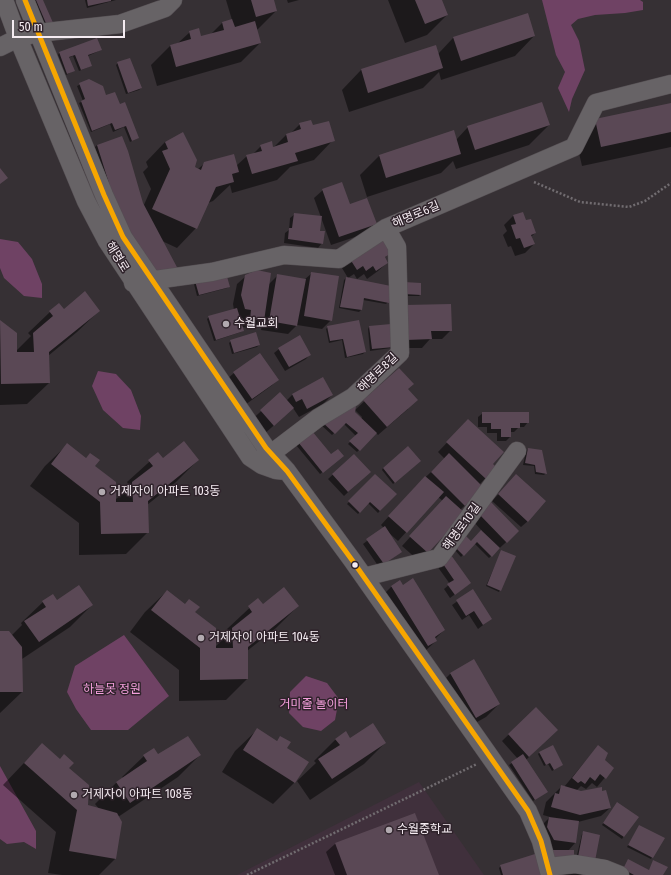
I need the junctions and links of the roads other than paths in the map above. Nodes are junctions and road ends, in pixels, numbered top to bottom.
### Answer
1 (4, 0) edge
2 (25, 0) edge
3 (167, 3) edge
4 (37, 33) junction
5 (18, 38) junction
6 (0, 47) edge
7 (671, 84) edge
8 (386, 228) junction
9 (152, 280) junction
10 (133, 283) junction
11 (517, 451) dead end
12 (272, 454) junction
13 (287, 470) junction
14 (364, 577) junction
15 (549, 871) edge
16 (620, 875) edge

1 - 5 street, 해명로
2 - 4 street, 해명로
3 - 4 street
4 - 5 street
4 - 9 street, 해명로
5 - 6 street
5 - 10 street, 해명로
7 - 8 street, 해명로6길
8 - 9 street, 해명로6길
8 - 12 street, 해명로8길
9 - 10 street, 해명로6길
9 - 12 street, 해명로
10 - 13 street, 해명로
11 - 14 street, 해명로10길
12 - 13 street, 해명로
13 - 14 street, 해명로
14 - 15 street, 해명로
15 - 16 street

